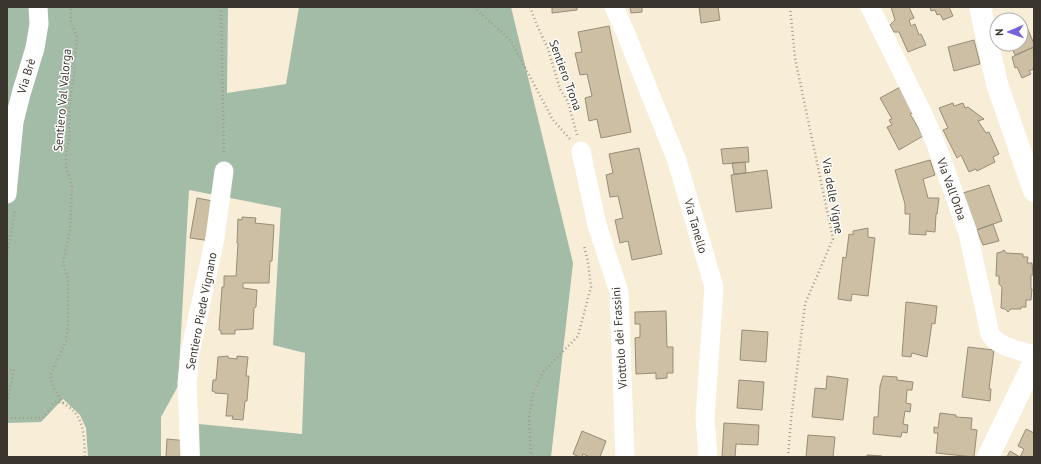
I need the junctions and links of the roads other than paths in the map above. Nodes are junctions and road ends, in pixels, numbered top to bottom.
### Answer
1 (38, 7) edge
2 (614, 7) edge
3 (870, 7) edge
4 (980, 7) edge
5 (581, 151) road end
6 (224, 171) road end
7 (1034, 191) edge
8 (7, 193) edge
9 (1034, 354) edge
10 (1034, 362) edge
11 (190, 457) edge
12 (625, 457) edge
13 (708, 457) edge
14 (988, 457) edge

1 - 8 street, Via Brè
2 - 13 street, Via Tanello
3 - 9 street, Via Vall'Orba
4 - 7 main road
5 - 12 street, Viottolo dei Frassini
6 - 11 street, Sentiero Piede Vignano
10 - 14 main road

